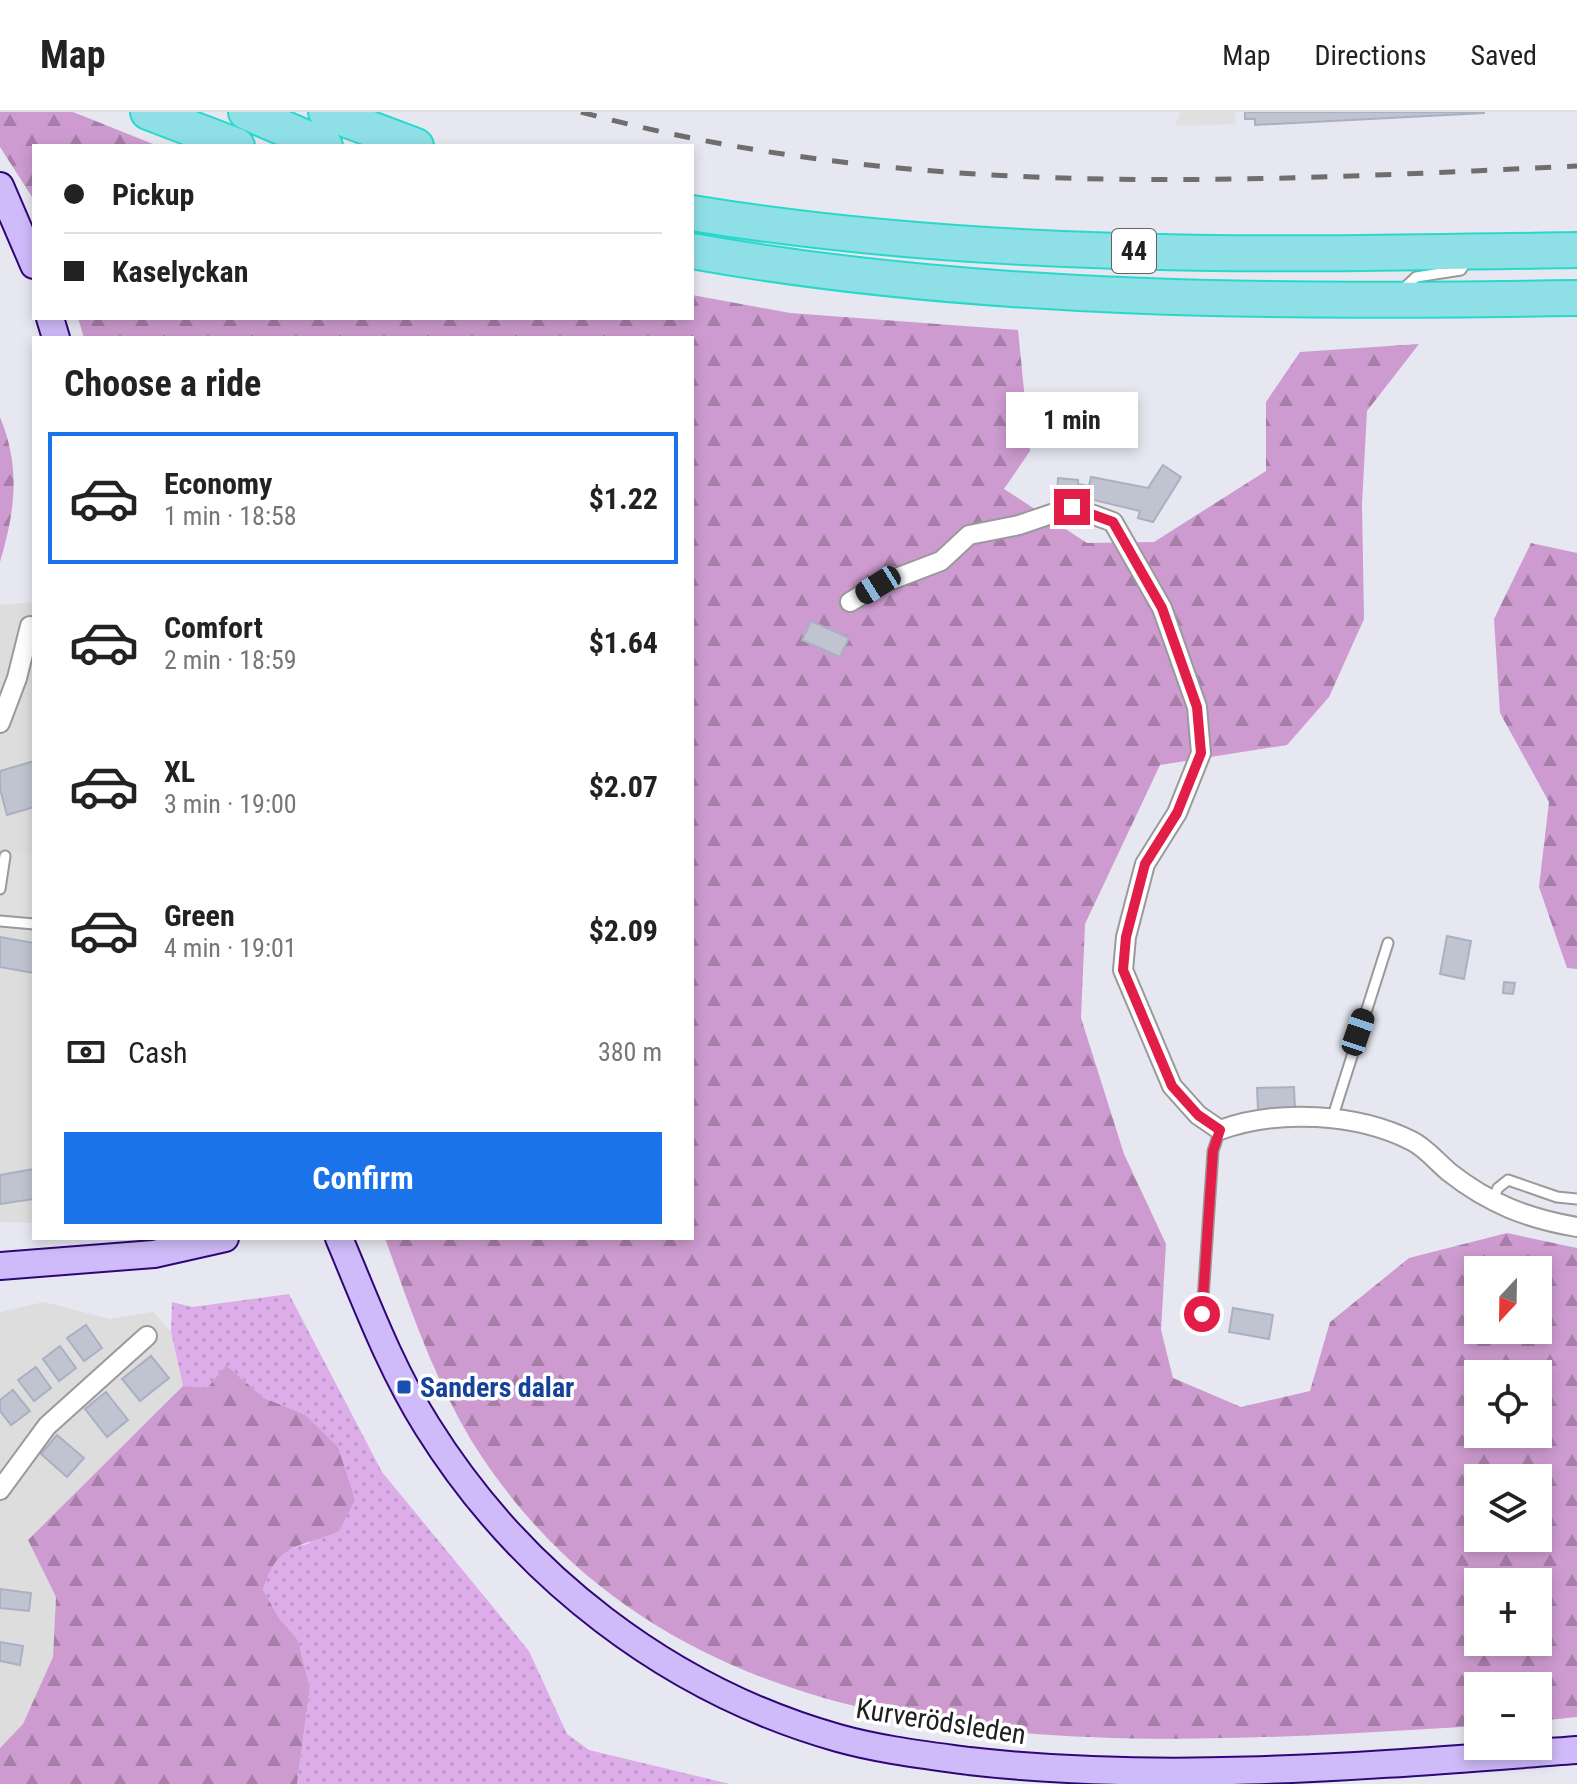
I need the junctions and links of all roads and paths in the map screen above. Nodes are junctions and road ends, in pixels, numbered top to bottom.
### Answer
1 (148, 112) edge
2 (246, 112) edge
3 (326, 112) edge
4 (356, 112) edge
5 (232, 144) edge
6 (320, 144) edge
7 (413, 144) edge
8 (414, 144) edge
9 (0, 186) edge
10 (0, 205) edge
11 (694, 213) edge
12 (1577, 250) edge
13 (694, 251) edge
14 (1467, 252) junction
15 (32, 260) edge
16 (32, 260) edge
17 (1577, 298) edge
18 (1399, 300) junction
19 (850, 602) dead end
20 (30, 626) dead end
21 (0, 723) edge
22 (5, 856) dead end
23 (0, 889) edge
24 (0, 921) edge
25 (32, 924) edge
26 (1388, 943) dead end
27 (1332, 1119) junction
28 (1220, 1130) junction
29 (1577, 1199) edge
30 (1492, 1201) junction
31 (1577, 1227) edge
32 (216, 1240) edge
33 (340, 1240) edge
34 (0, 1266) edge
35 (1202, 1314) dead end
36 (147, 1336) dead end
37 (0, 1490) edge
38 (1577, 1750) edge

1 - 5 highway
2 - 6 highway
3 - 7 highway
4 - 8 highway
9 - 15 main road
10 - 16 main road
11 - 14 highway, 44
12 - 14 highway, 44
13 - 18 highway, 44
14 - 18 lane
17 - 18 highway, 44
19 - 28 street
20 - 21 street
22 - 23 lane
24 - 25 lane
26 - 27 lane
27 - 28 street
27 - 30 street
28 - 35 lane
29 - 30 lane
30 - 31 street
32 - 34 main road
33 - 38 main road, Kurverödsleden
36 - 37 street

